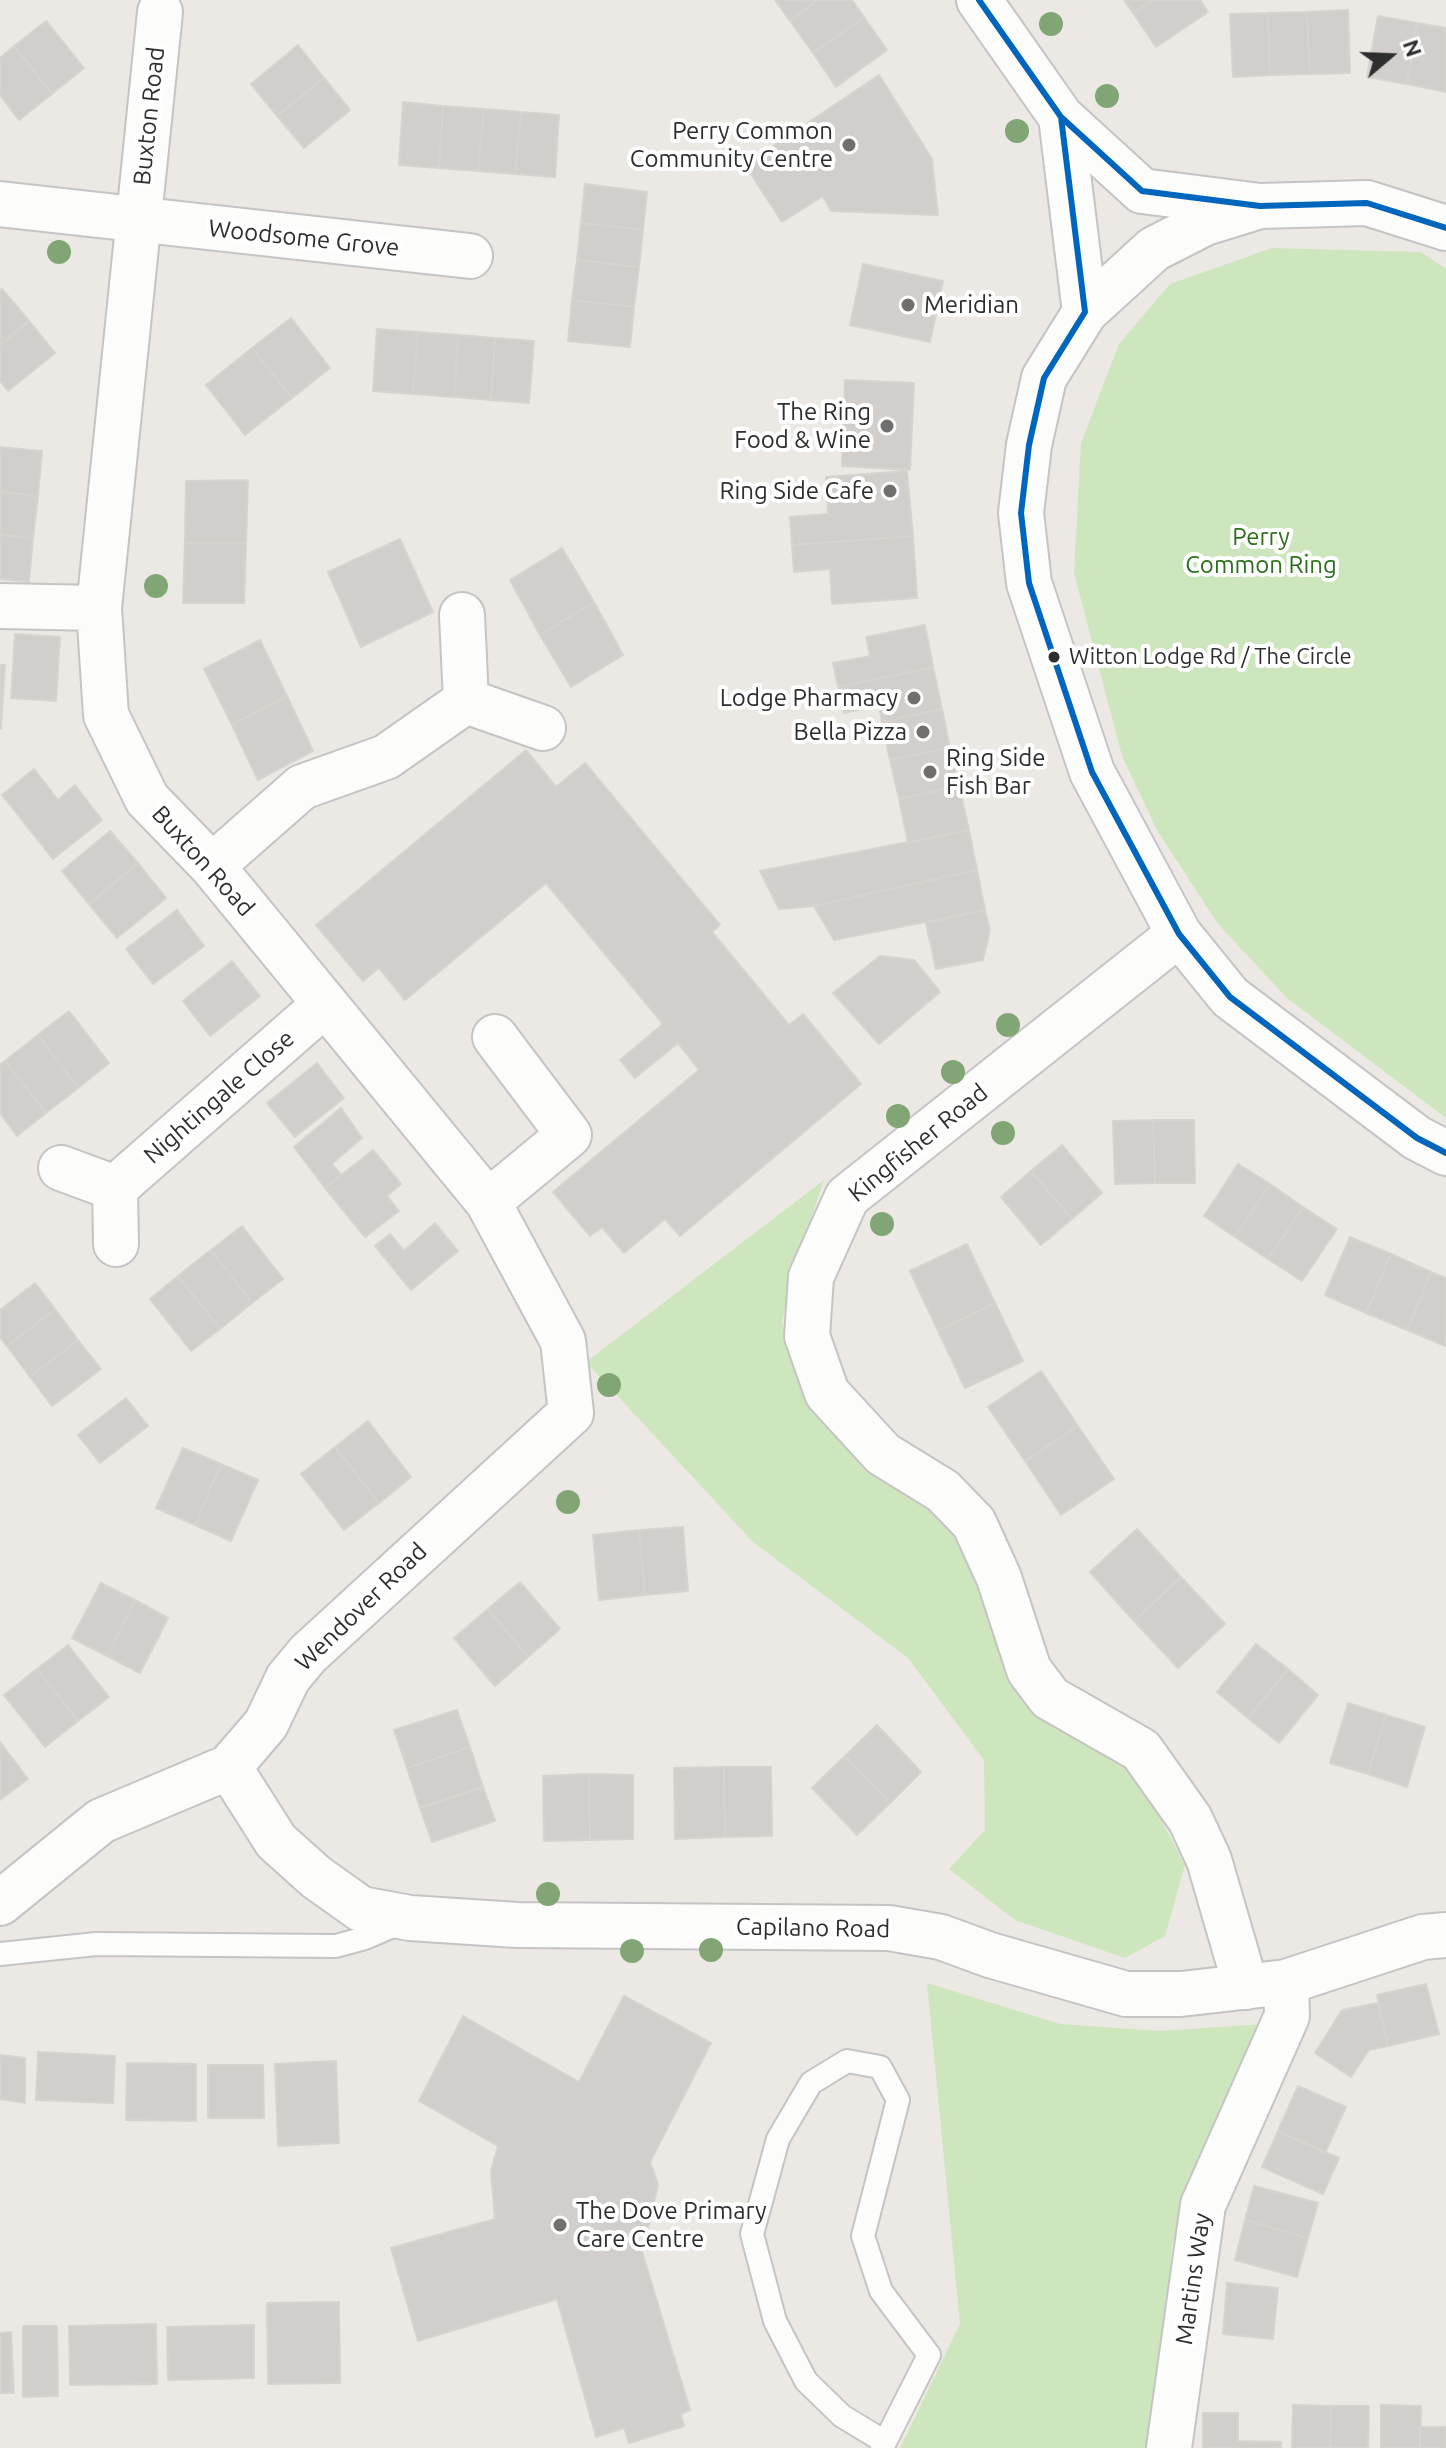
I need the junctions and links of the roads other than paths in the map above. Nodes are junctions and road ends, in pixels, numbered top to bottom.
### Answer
1 (979, 0) edge
2 (160, 12) dead end
3 (1061, 117) junction
4 (0, 204) edge
5 (1260, 206) junction
6 (138, 219) junction
7 (1446, 228) edge
8 (470, 256) dead end
9 (1085, 312) junction
10 (0, 606) edge
11 (99, 608) junction
12 (462, 615) dead end
13 (466, 701) junction
14 (543, 728) dead end
15 (212, 866) junction
16 (1179, 934) junction
17 (324, 1005) junction
18 (495, 1037) dead end
19 (1446, 1153) edge
20 (61, 1168) dead end
21 (115, 1188) junction
22 (488, 1202) junction
23 (116, 1244) dead end
24 (571, 1413) joint
25 (229, 1767) junction
26 (0, 1903) edge
27 (410, 1918) junction
28 (1446, 1935) edge
29 (0, 1954) edge
30 (1266, 1984) junction
31 (884, 2445) edge
32 (1169, 2448) edge

1 - 3 street
2 - 6 street, Buxton Road
3 - 5 street
3 - 9 street
4 - 6 street, Buxton Road
5 - 7 street
5 - 9 street
6 - 8 street, Woodsome Grove
6 - 11 street, Buxton Road
9 - 16 street
10 - 11 street
11 - 15 street, Buxton Road
12 - 13 street
13 - 14 street
13 - 15 street
15 - 17 street, Buxton Road
16 - 19 street
16 - 30 street, Kingfisher Road
17 - 21 street, Nightingale Close
17 - 22 street, Buxton Road
18 - 22 street
20 - 21 street
21 - 23 street
22 - 24 street, Buxton Road
24 - 25 street, Wendover Road
25 - 26 street, Wendover Road
25 - 27 street, Capilano Road
27 - 29 lane
27 - 30 street, Capilano Road
28 - 30 street, Capilano Road
30 - 32 street, Martins Way
31 - 31 lane

